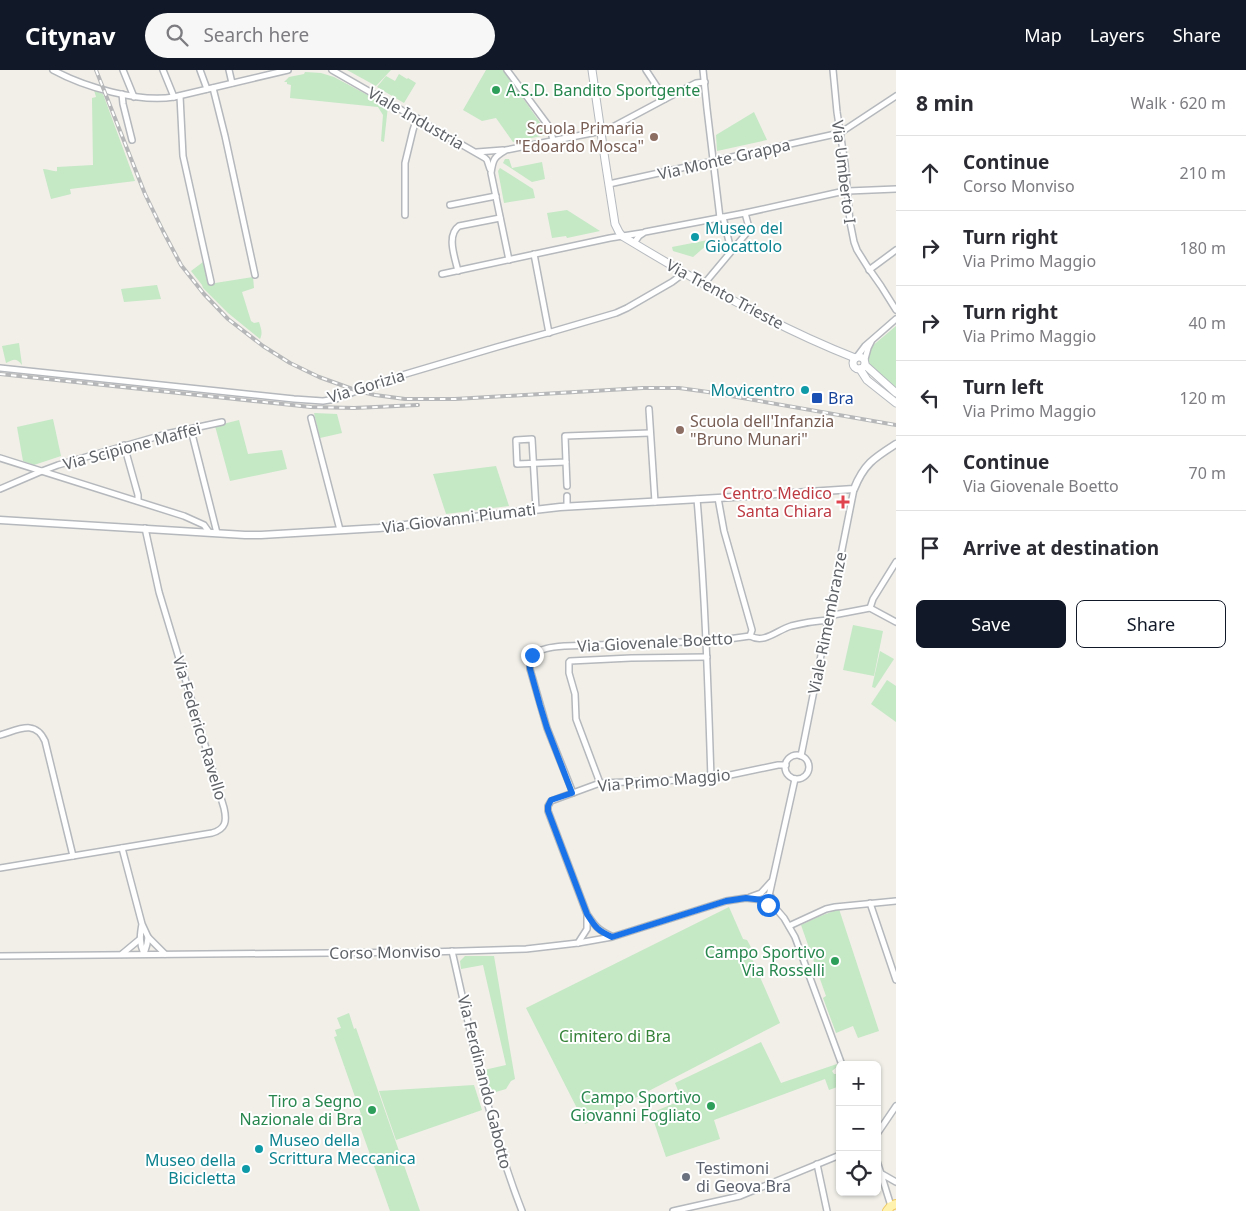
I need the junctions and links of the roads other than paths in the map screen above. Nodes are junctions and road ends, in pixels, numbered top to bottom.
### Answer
1 (53, 70) edge
2 (123, 70) edge
3 (164, 70) edge
4 (200, 70) edge
5 (229, 70) edge
6 (288, 70) edge
7 (332, 70) edge
8 (507, 70) edge
9 (592, 70) edge
10 (646, 70) edge
11 (704, 70) edge
12 (833, 70) edge
13 (280, 71) edge
14 (704, 82) junction
15 (232, 83) junction
16 (210, 89) junction
17 (122, 94) junction
18 (180, 96) junction
19 (896, 96) edge
20 (134, 97) junction
21 (174, 97) junction
22 (665, 99) junction
23 (417, 118) junction
24 (600, 131) junction
25 (840, 133) junction
26 (132, 140) dead end
27 (553, 140) junction
28 (506, 150) junction
29 (474, 151) junction
30 (713, 161) junction
31 (491, 172) junction
32 (609, 184) junction
33 (896, 189) edge
34 (848, 191) junction
35 (840, 192) dead end
36 (496, 196) junction
37 (450, 205) dead end
38 (746, 213) junction
39 (405, 215) dead end
40 (500, 218) junction
41 (722, 218) junction
42 (645, 232) junction
43 (622, 236) junction
44 (634, 243) junction
45 (731, 250) junction
46 (896, 250) edge
47 (534, 254) junction
48 (509, 260) junction
49 (869, 270) junction
50 (458, 271) junction
51 (684, 273) junction
52 (442, 274) dead end
53 (255, 275) dead end
54 (211, 282) dead end
55 (704, 284) junction
56 (886, 293) junction
57 (896, 301) edge
58 (896, 310) edge
59 (896, 319) edge
60 (549, 333) junction
61 (873, 339) junction
62 (855, 360) junction
63 (863, 364) junction
64 (0, 368) edge
65 (896, 393) edge
66 (896, 403) edge
67 (649, 409) dead end
68 (311, 418) dead end
69 (222, 422) dead end
70 (650, 433) junction
71 (192, 434) dead end
72 (896, 444) edge
73 (124, 446) junction
74 (0, 458) edge
75 (566, 462) junction
76 (534, 464) junction
77 (42, 471) junction
78 (567, 486) dead end
79 (0, 489) edge
80 (854, 489) junction
81 (567, 496) dead end
82 (718, 498) junction
83 (698, 499) junction
84 (138, 502) junction
85 (655, 502) junction
86 (567, 506) junction
87 (536, 509) junction
88 (187, 517) junction
89 (0, 520) edge
90 (145, 528) junction
91 (340, 530) junction
92 (194, 531) junction
93 (209, 532) junction
94 (217, 533) junction
95 (896, 562) edge
96 (870, 608) junction
97 (828, 618) junction
98 (896, 622) edge
99 (750, 636) junction
100 (706, 641) junction
101 (707, 658) junction
102 (0, 735) edge
103 (801, 756) junction
104 (786, 766) junction
105 (711, 779) junction
106 (795, 779) junction
107 (600, 783) junction
108 (572, 793) junction
109 (122, 848) junction
110 (73, 856) junction
111 (0, 868) edge
112 (773, 880) junction
113 (769, 896) junction
114 (746, 898) junction
115 (763, 900) junction
116 (896, 901) edge
117 (771, 903) junction
118 (870, 904) junction
119 (587, 914) junction
120 (142, 924) junction
121 (789, 926) junction
122 (595, 927) junction
123 (587, 929) junction
124 (148, 937) junction
125 (612, 937) junction
126 (140, 938) junction
127 (594, 941) junction
128 (578, 943) junction
129 (452, 951) junction
130 (122, 954) junction
131 (144, 954) junction
132 (165, 954) junction
133 (0, 956) edge
134 (896, 980) edge
135 (841, 1061) edge
136 (896, 1106) edge
137 (881, 1128) edge
138 (836, 1156) edge
139 (817, 1164) junction
140 (882, 1174) joint
141 (896, 1182) edge
142 (892, 1207) edge
143 (522, 1211) edge
144 (673, 1211) edge
145 (826, 1211) edge

1 - 17 street
2 - 20 street
3 - 21 street
4 - 16 street
5 - 15 street
6 - 13 street
7 - 23 street, Viale Industria
8 - 27 street
9 - 24 main road
10 - 22 street
11 - 14 street
12 - 25 street, Via Umberto I
13 - 15 street
14 - 22 street, Viale Industria
14 - 30 street
15 - 16 street
16 - 18 street
16 - 53 street
17 - 20 street
17 - 26 street
18 - 21 street
18 - 54 street
19 - 25 street
20 - 21 street
22 - 24 street, Viale Industria
23 - 29 street, Viale Industria
23 - 39 street
24 - 27 street, Viale Industria
24 - 32 main road
25 - 30 street, Via Monte Grappa
25 - 34 street, Via Umberto I
27 - 28 street, Viale Industria
28 - 29 street, Viale Industria
28 - 31 street
29 - 31 street, Viale Industria
30 - 32 street, Via Monte Grappa
30 - 41 street
31 - 36 street
32 - 43 main road
33 - 34 street
34 - 49 street, Via Umberto I
35 - 38 street
36 - 37 street
36 - 40 street
38 - 41 street
38 - 45 street
40 - 48 street
40 - 50 street
41 - 42 street
41 - 45 street
42 - 43 street
42 - 44 street
43 - 44 main road, Via Trento Trieste
43 - 47 street
44 - 51 main road, Via Trento Trieste
45 - 55 street
46 - 49 street
47 - 48 street
47 - 60 street
48 - 50 street
49 - 56 street, Via Umberto I
50 - 52 street
51 - 55 main road, Via Trento Trieste
51 - 60 street, Via Gorizia
55 - 62 main road, Via Trento Trieste
56 - 57 street
56 - 58 street
59 - 61 street
60 - 64 street, Via Gorizia
61 - 62 street
61 - 63 street
62 - 63 main road
62 - 63 main road, Via Trento Trieste
63 - 65 main road
63 - 66 main road
67 - 70 street
68 - 91 street
69 - 73 street, Via Scipione Maffei
70 - 75 street
70 - 85 street
71 - 94 street
72 - 80 street
73 - 77 street, Via Scipione Maffei
73 - 84 street
74 - 77 street
75 - 76 street
75 - 78 street
76 - 76 street
76 - 87 street
77 - 79 street, Via Scipione Maffei
77 - 84 street
80 - 82 street, Via Giovanni Piumati
80 - 97 street, Viale Rimembranze
81 - 86 street
82 - 83 street, Via Giovanni Piumati
82 - 99 street
83 - 85 street, Via Giovanni Piumati
83 - 100 street
84 - 88 street
85 - 86 street, Via Giovanni Piumati
86 - 87 street, Via Giovanni Piumati
87 - 91 street, Via Giovanni Piumati
88 - 92 street
88 - 93 street
89 - 90 street, Via Giovanni Piumati
90 - 92 street, Via Giovanni Piumati
90 - 109 street, Via Federico Ravello
91 - 94 street, Via Giovanni Piumati
92 - 93 street, Via Giovanni Piumati
93 - 94 street, Via Giovanni Piumati
95 - 96 street
96 - 97 street, Via Giovenale Boetto
96 - 98 street
97 - 99 street, Via Giovenale Boetto
97 - 103 street, Viale Rimembranze
99 - 100 street, Via Giovenale Boetto
100 - 101 street
100 - 108 street, Via Giovenale Boetto
101 - 105 street
101 - 107 street
102 - 110 street
103 - 104 street
103 - 106 street
104 - 105 street, Via Primo Maggio
104 - 106 street
105 - 107 street, Via Primo Maggio
106 - 112 street
107 - 108 street, Via Primo Maggio
108 - 119 street, Via Primo Maggio
109 - 110 street
109 - 120 street
110 - 111 street
112 - 113 street
112 - 114 street
113 - 115 street
113 - 117 street
114 - 115 street, Corso Monviso
114 - 125 street, Corso Monviso
115 - 117 street
116 - 118 street
117 - 121 street
118 - 121 street
118 - 134 street
119 - 122 street, Via Primo Maggio
119 - 123 street, Via Primo Maggio
120 - 124 street
120 - 126 street
121 - 135 street
122 - 125 street, Via Primo Maggio
122 - 127 street
123 - 127 street
123 - 128 street
124 - 131 street
124 - 132 street
125 - 127 street, Corso Monviso
126 - 130 street
126 - 131 street
127 - 128 street, Corso Monviso
128 - 129 street, Corso Monviso
129 - 132 street, Corso Monviso
129 - 143 street, Via Ferdinando Gabotto
130 - 131 street, Corso Monviso
130 - 133 street, Corso Monviso
131 - 132 street, Corso Monviso
136 - 137 street
138 - 139 street
139 - 144 street
139 - 145 street
140 - 141 street
140 - 142 street

